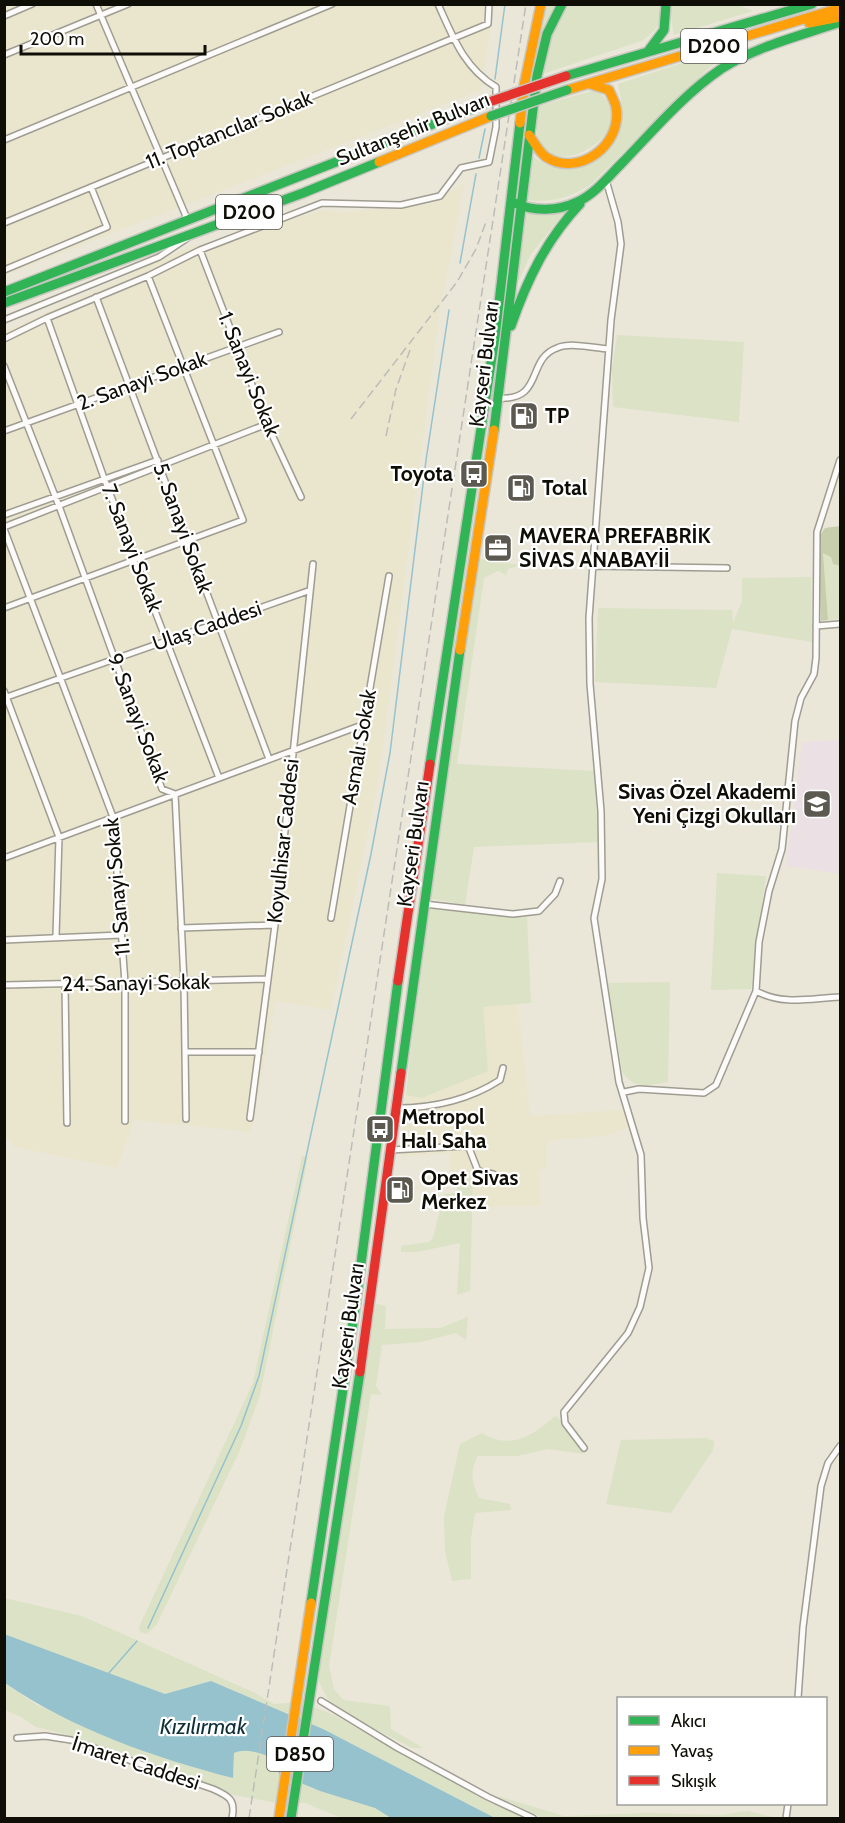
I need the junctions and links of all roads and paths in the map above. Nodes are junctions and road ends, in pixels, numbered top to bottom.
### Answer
1 (32, 4) edge
2 (96, 4) edge
3 (128, 4) edge
4 (332, 4) edge
5 (438, 4) edge
6 (489, 4) edge
7 (541, 4) edge
8 (562, 4) edge
9 (666, 4) edge
10 (812, 4) edge
11 (840, 8) edge
12 (4, 16) edge
13 (101, 16) junction
14 (840, 16) edge
15 (840, 22) edge
16 (454, 39) junction
17 (724, 43) junction
18 (646, 52) junction
19 (4, 55) edge
20 (587, 84) junction
21 (130, 88) junction
22 (529, 135) junction
23 (4, 140) edge
24 (162, 158) junction
25 (606, 180) junction
26 (91, 187) junction
27 (587, 196) junction
28 (511, 201) junction
29 (520, 206) junction
30 (188, 220) junction
31 (4, 223) edge
32 (198, 231) junction
33 (200, 250) junction
34 (4, 270) edge
35 (148, 276) junction
36 (4, 291) edge
37 (96, 297) junction
38 (4, 303) edge
39 (47, 318) junction
40 (4, 320) edge
41 (279, 332) dead end
42 (4, 339) edge
43 (506, 339) junction
44 (238, 347) junction
45 (608, 349) junction
46 (4, 366) edge
47 (185, 366) junction
48 (129, 385) junction
49 (498, 398) junction
50 (77, 404) junction
51 (26, 423) junction
52 (267, 424) junction
53 (4, 431) edge
54 (215, 444) junction
55 (840, 460) edge
56 (159, 463) junction
57 (105, 478) junction
58 (109, 487) junction
59 (55, 496) junction
60 (301, 497) dead end
61 (59, 506) junction
62 (4, 515) edge
63 (4, 528) edge
64 (187, 539) junction
65 (137, 558) junction
66 (313, 564) dead end
67 (592, 566) junction
68 (727, 568) dead end
69 (389, 576) dead end
70 (84, 578) junction
71 (308, 591) junction
72 (30, 598) junction
73 (4, 608) edge
74 (218, 621) junction
75 (840, 624) edge
76 (816, 626) junction
77 (166, 640) junction
78 (115, 658) junction
79 (61, 678) junction
80 (5, 695) edge
81 (362, 725) junction
82 (292, 750) junction
83 (268, 759) junction
84 (219, 778) junction
85 (175, 794) junction
86 (113, 817) junction
87 (59, 837) junction
88 (4, 858) edge
89 (560, 881) dead end
90 (424, 904) junction
91 (331, 918) dead end
92 (275, 925) junction
93 (181, 927) junction
94 (122, 935) junction
95 (56, 936) junction
96 (4, 940) edge
97 (268, 979) junction
98 (184, 982) junction
99 (125, 983) junction
100 (65, 984) junction
101 (4, 986) edge
102 (756, 991) junction
103 (840, 997) edge
104 (184, 1052) junction
105 (259, 1052) junction
106 (503, 1068) dead end
107 (624, 1092) junction
108 (396, 1108) junction
109 (250, 1118) dead end
110 (186, 1119) dead end
111 (125, 1121) dead end
112 (67, 1123) dead end
113 (390, 1150) junction
114 (493, 1174) dead end
115 (840, 1446) edge
116 (584, 1448) dead end
117 (798, 1697) edge
118 (321, 1701) dead end
119 (17, 1738) dead end
120 (279, 1816) edge
121 (292, 1817) edge
122 (232, 1818) edge
123 (533, 1818) edge

1 - 12 street
2 - 13 street
3 - 13 street
4 - 21 street
5 - 16 street
6 - 16 street, 11. Toptancılar Sokak
7 - 28 highway, Kayseri Bulvarı
8 - 22 highway, Kayseri Bulvarı
9 - 18 highway
10 - 18 highway, Sultanşehir Bulvarı / D200
11 - 17 highway, Sultanşehir Bulvarı / D200
13 - 19 street
13 - 21 street
14 - 17 highway
15 - 25 highway
16 - 24 street, 11. Toptancılar Sokak
16 - 33 street
17 - 20 highway, Sultanşehir Bulvarı / D200
18 - 30 highway, Sultanşehir Bulvarı / D200, bridge
20 - 22 highway
20 - 32 highway, Sultanşehir Bulvarı / D200, bridge
21 - 23 street
21 - 24 street
22 - 29 highway, Kayseri Bulvarı
24 - 26 street, 11. Toptancılar Sokak
24 - 30 street
25 - 27 highway
25 - 45 street
26 - 31 street, 11. Toptancılar Sokak
26 - 34 street
27 - 29 highway
27 - 43 highway
28 - 29 highway
28 - 120 highway, Kayseri Bulvarı / D850
29 - 43 highway, Kayseri Bulvarı
30 - 36 highway, Sultanşehir Bulvarı / D200
32 - 38 highway, Sultanşehir Bulvarı / D200
32 - 40 street
33 - 35 street
33 - 44 street, 1. Sanayi Sokak
35 - 37 street
35 - 47 street
37 - 39 street
37 - 48 street, 5. Sanayi Sokak
39 - 42 street
39 - 50 street, 7. Sanayi Sokak
41 - 44 street, 2. Sanayi Sokak
43 - 49 highway, Kayseri Bulvarı
44 - 47 street, 2. Sanayi Sokak
44 - 52 street, 1. Sanayi Sokak
45 - 49 street
45 - 67 street
46 - 51 street, 9. Sanayi Sokak
47 - 48 street, 2. Sanayi Sokak
47 - 54 street
48 - 50 street, 2. Sanayi Sokak
48 - 56 street, 5. Sanayi Sokak
49 - 90 highway, Kayseri Bulvarı
50 - 51 street, 2. Sanayi Sokak
50 - 57 street, 7. Sanayi Sokak
51 - 53 street, 2. Sanayi Sokak
51 - 59 street, 9. Sanayi Sokak
52 - 54 street
52 - 60 street, 1. Sanayi Sokak
54 - 56 street
54 - 64 street
55 - 76 street
56 - 57 street
56 - 58 street
56 - 64 street, 5. Sanayi Sokak
57 - 58 street, 7. Sanayi Sokak
57 - 59 street
58 - 61 street
58 - 65 street, 7. Sanayi Sokak
59 - 61 street, 9. Sanayi Sokak
59 - 62 street
61 - 63 street
61 - 70 street, 9. Sanayi Sokak
63 - 72 street, 11. Sanayi Sokak
64 - 65 street
64 - 74 street, 5. Sanayi Sokak
65 - 70 street
65 - 77 street, 7. Sanayi Sokak
66 - 71 street, Koyulhisar Caddesi
67 - 68 street
67 - 107 street
69 - 81 street, Asmalı Sokak
70 - 72 street
70 - 78 street, 9. Sanayi Sokak
71 - 74 street, Ulaş Caddesi
71 - 82 street, Koyulhisar Caddesi
72 - 73 street
72 - 79 street, 11. Sanayi Sokak
74 - 77 street, Ulaş Caddesi
74 - 83 street, 5. Sanayi Sokak
75 - 76 street
76 - 102 street
77 - 78 street, Ulaş Caddesi
77 - 84 street, 7. Sanayi Sokak
78 - 79 street, Ulaş Caddesi
78 - 85 street, 9. Sanayi Sokak
79 - 80 street, Ulaş Caddesi
79 - 86 street, 11. Sanayi Sokak
80 - 87 street
81 - 82 street
81 - 91 street, Asmalı Sokak
82 - 83 street
82 - 92 street, Koyulhisar Caddesi
83 - 84 street
84 - 85 street
85 - 86 street
85 - 93 street, 9. Sanayi Sokak
86 - 87 street
86 - 94 street, 11. Sanayi Sokak
87 - 88 street
87 - 95 street
89 - 90 street
90 - 108 highway, Kayseri Bulvarı
92 - 93 street
92 - 97 street, Koyulhisar Caddesi
93 - 98 street, 9. Sanayi Sokak
94 - 95 street
94 - 99 street, 11. Sanayi Sokak
95 - 96 street
97 - 98 street, 24. Sanayi Sokak
97 - 105 street, Koyulhisar Caddesi
98 - 99 street, 24. Sanayi Sokak
98 - 104 street, 9. Sanayi Sokak
99 - 100 street, 24. Sanayi Sokak
99 - 111 street, 11. Sanayi Sokak
100 - 101 street, 24. Sanayi Sokak
100 - 112 street
102 - 103 street
102 - 107 street
104 - 105 street
104 - 110 street, 9. Sanayi Sokak
105 - 109 street, Koyulhisar Caddesi
106 - 108 street
107 - 116 street
108 - 113 highway, Kayseri Bulvarı
113 - 114 street
113 - 121 highway, Kayseri Bulvarı / D850
115 - 117 street
118 - 123 street
119 - 122 street, İmaret Caddesi

